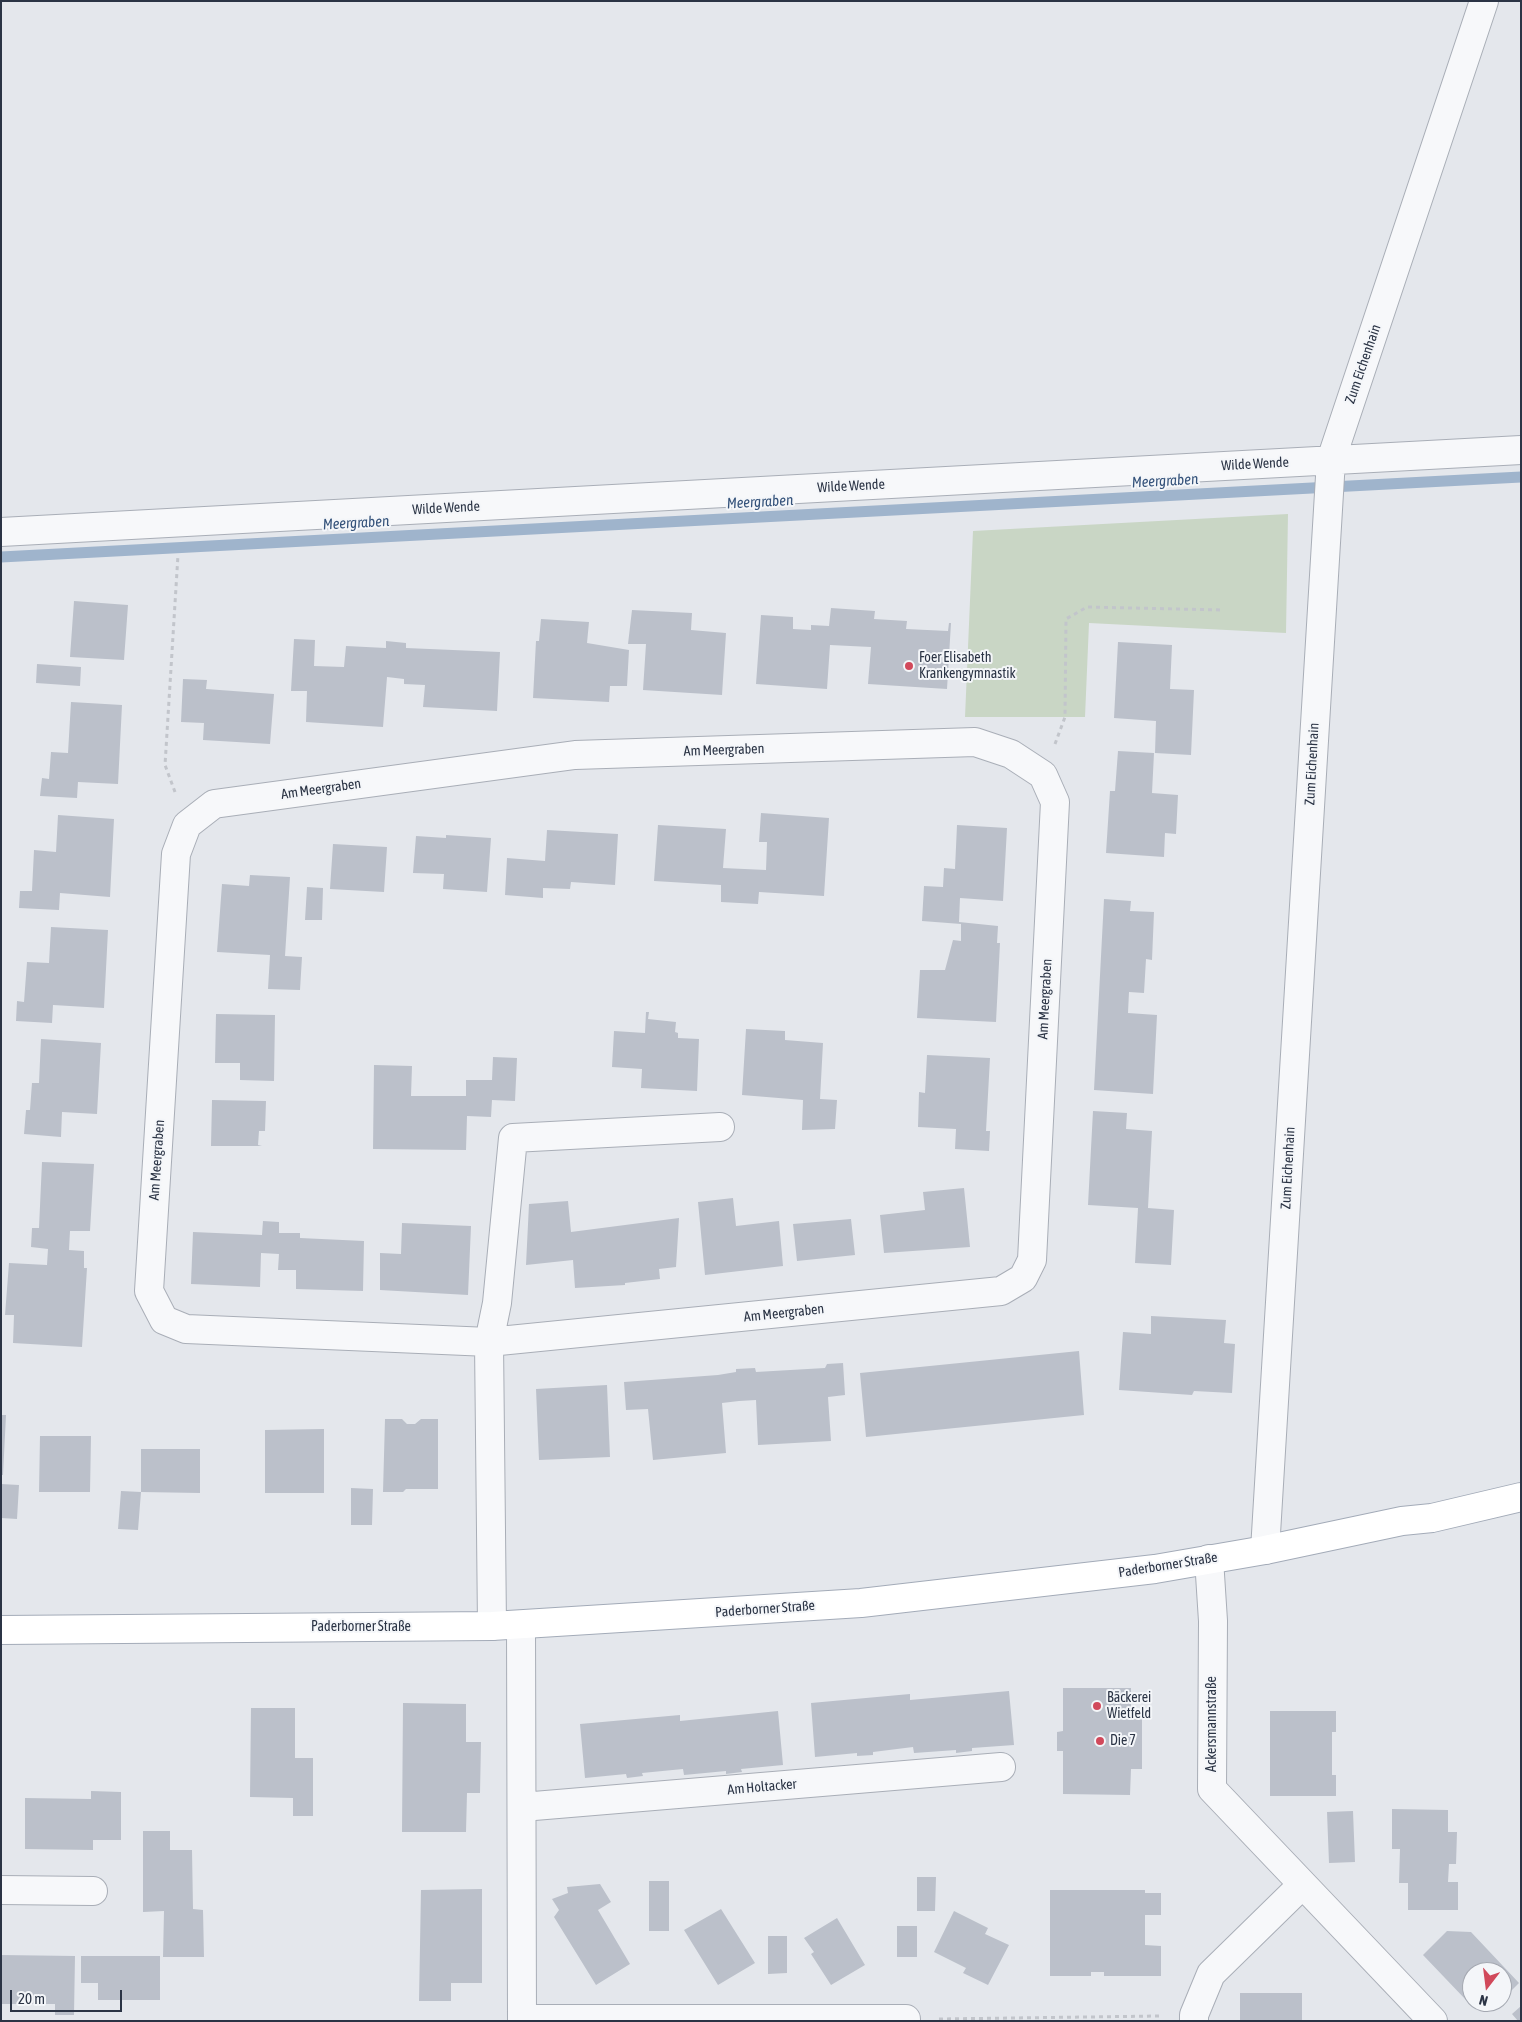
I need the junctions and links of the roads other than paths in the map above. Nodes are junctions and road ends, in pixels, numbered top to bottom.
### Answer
1 (1484, 1) edge
2 (1521, 450) edge
3 (1331, 460) junction
4 (1, 532) edge
5 (720, 1127) dead end
6 (489, 1342) junction
7 (1521, 1497) edge
8 (1265, 1550) junction
9 (1209, 1559) junction
10 (521, 1625) junction
11 (492, 1626) junction
12 (1, 1630) edge
13 (1001, 1767) dead end
14 (522, 1808) junction
15 (1302, 1885) junction
16 (1, 1890) edge
17 (93, 1891) dead end
18 (1194, 2018) edge
19 (906, 2019) road end
20 (522, 2020) edge
21 (1433, 2021) edge

1 - 3 street, Zum Eichenhain
2 - 3 street, Wilde Wende
3 - 4 street, Wilde Wende
3 - 8 street, Zum Eichenhain
5 - 6 street
6 - 6 street, Am Meergraben
6 - 11 street
7 - 8 main road, Paderborner Straße
8 - 9 main road, Paderborner Straße
9 - 10 main road, Paderborner Straße
9 - 15 street, Ackersmannstraße
10 - 11 main road, Paderborner Straße
10 - 14 street
11 - 12 main road, Paderborner Straße
13 - 14 street, Am Holtacker
14 - 20 street
15 - 18 street
15 - 21 street, Ackersmannstraße
16 - 17 street
19 - 20 street

